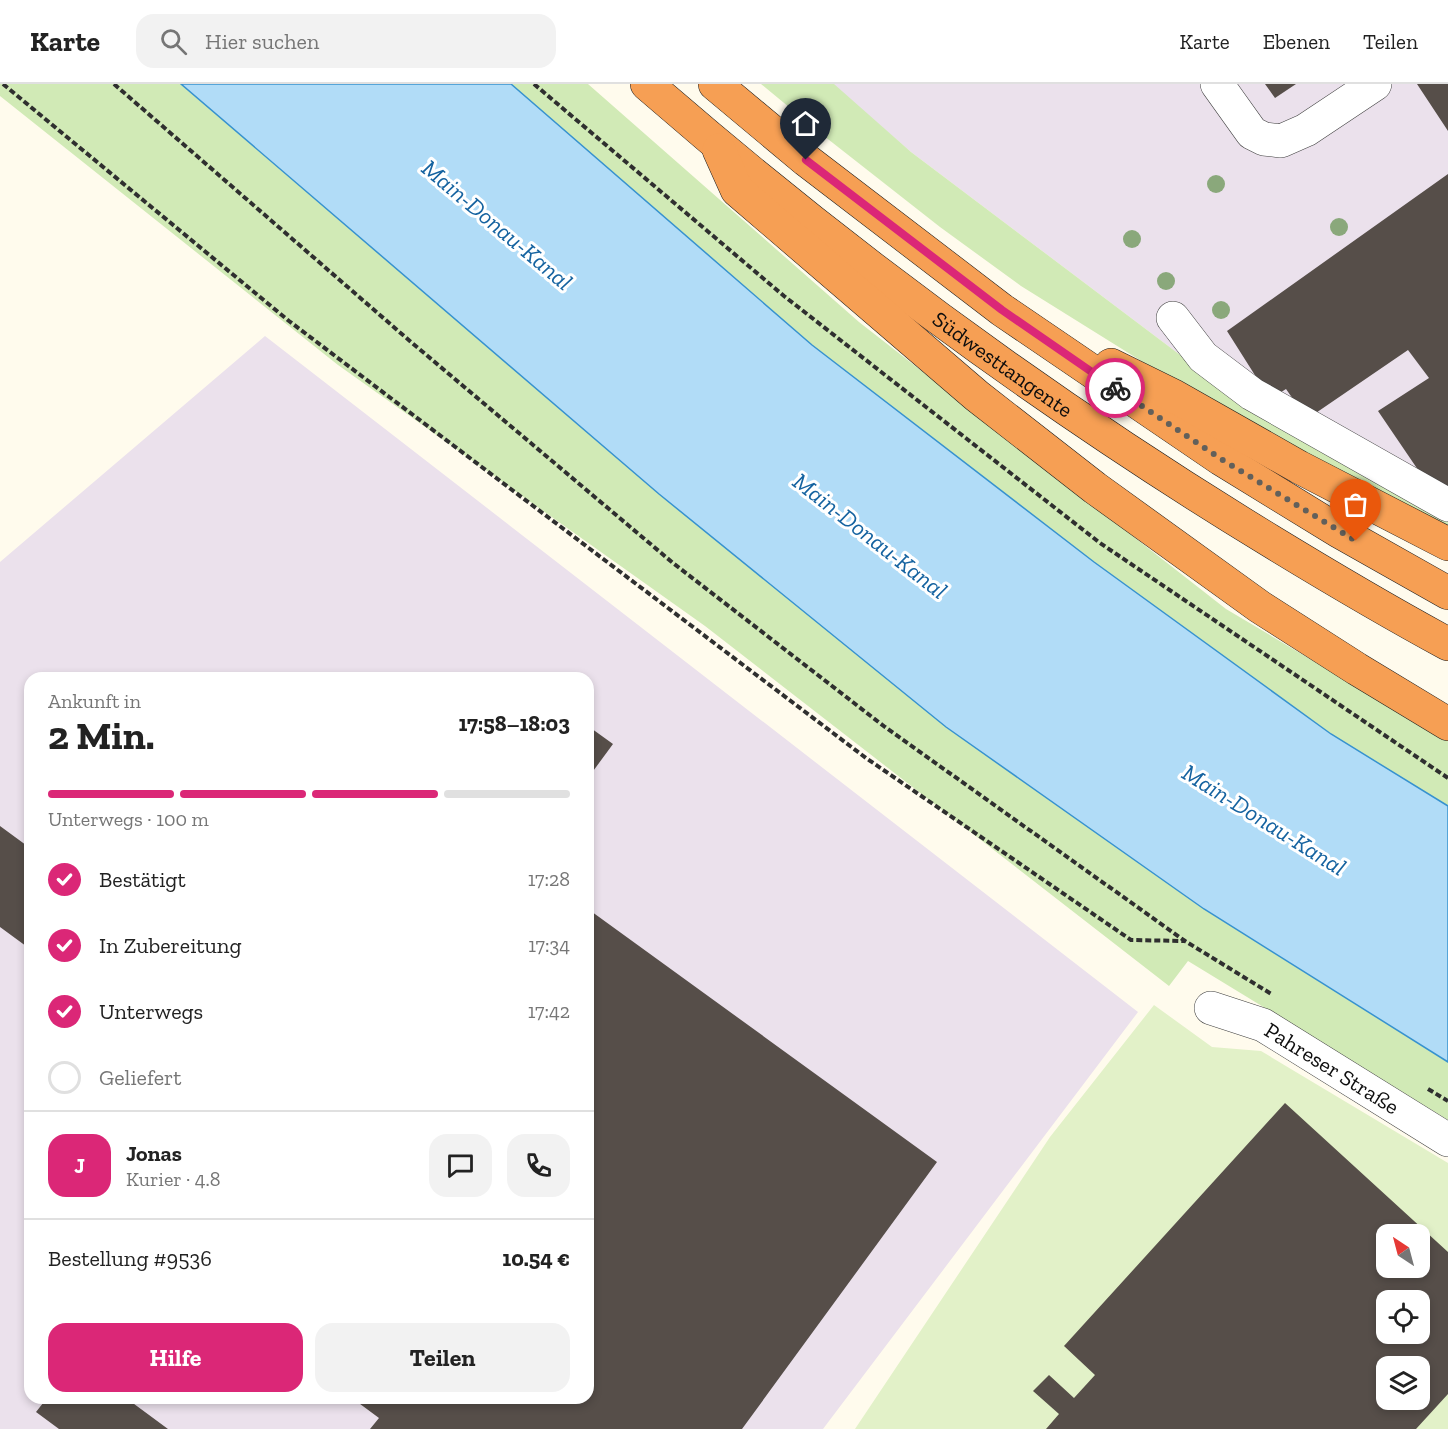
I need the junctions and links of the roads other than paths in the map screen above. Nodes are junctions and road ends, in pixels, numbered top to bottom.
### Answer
1 (647, 84) edge
2 (715, 84) edge
3 (1217, 84) edge
4 (1375, 84) edge
5 (716, 143) junction
6 (1002, 310) junction
7 (1173, 318) dead end
8 (1448, 505) edge
9 (1448, 544) edge
10 (1448, 593) edge
11 (1448, 644) edge
12 (1448, 724) edge
13 (1210, 1008) dead end
14 (1448, 1140) edge

1 - 5 highway, Südwesttangente
2 - 6 highway, Südwesttangente
3 - 4 street
5 - 11 highway, Südwesttangente
5 - 12 highway
6 - 9 highway
6 - 10 highway, Südwesttangente
7 - 8 street
13 - 14 street, Pahreser Straße

